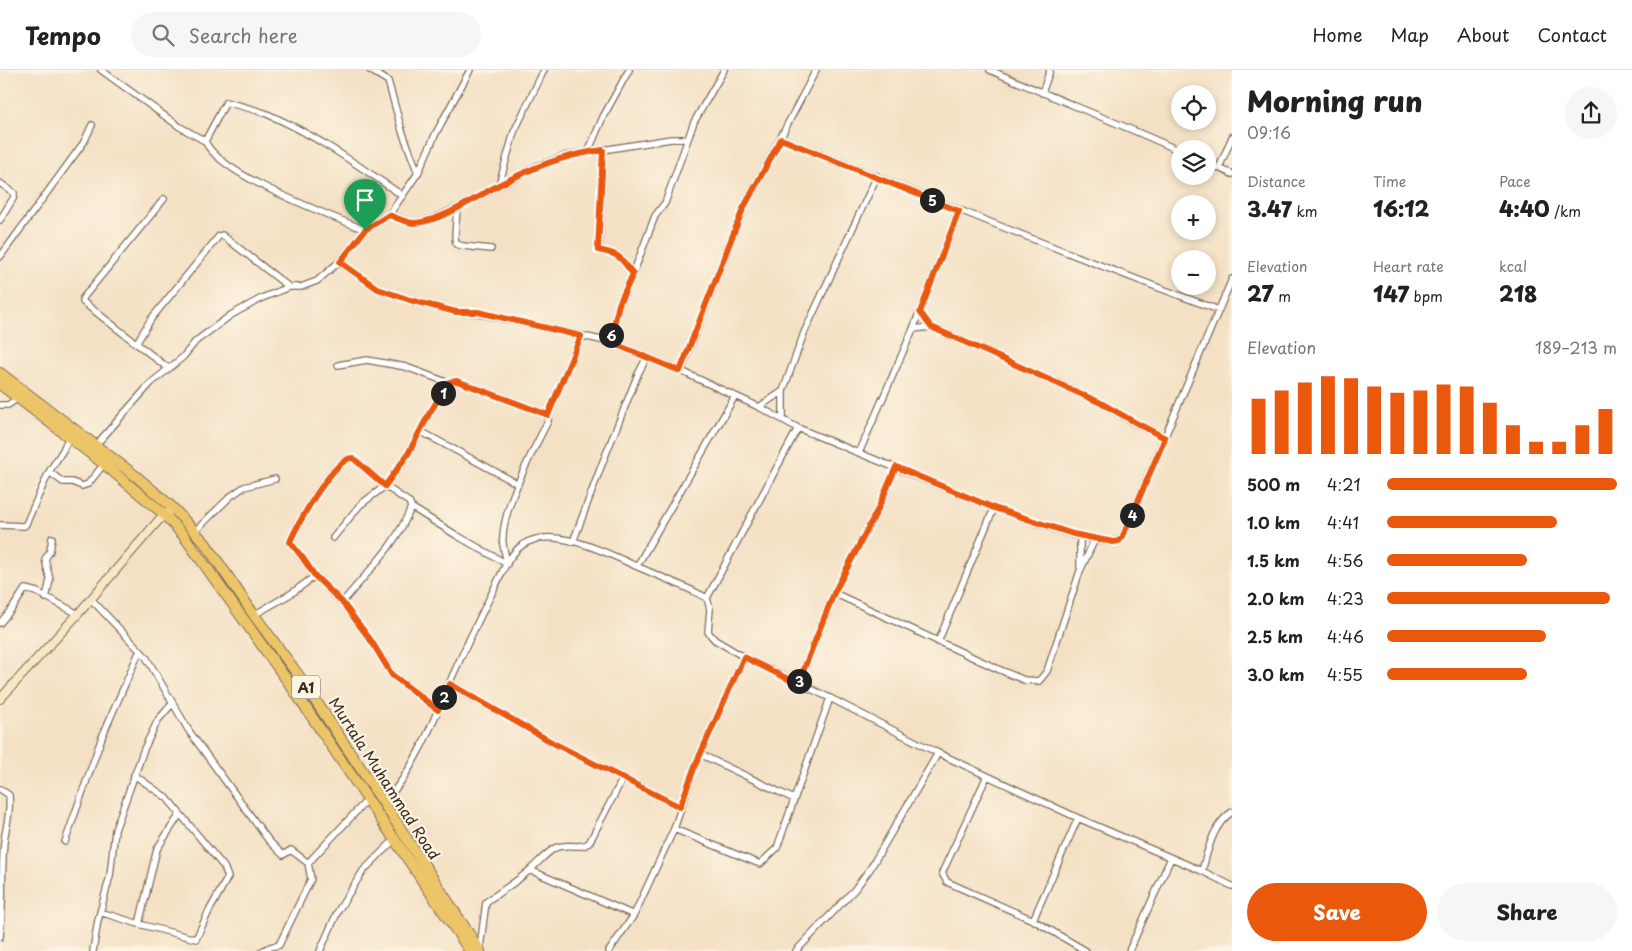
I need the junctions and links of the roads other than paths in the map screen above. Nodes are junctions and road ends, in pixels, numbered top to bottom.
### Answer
1 (101, 70) edge
2 (370, 70) edge
3 (470, 70) edge
4 (544, 70) edge
5 (629, 70) edge
6 (724, 70) edge
7 (816, 70) edge
8 (990, 70) edge
9 (1050, 70) edge
10 (1042, 93) junction
11 (92, 125) dead end
12 (1232, 137) edge
13 (781, 139) junction
14 (687, 140) junction
15 (206, 141) junction
16 (1171, 147) edge
17 (603, 150) junction
18 (588, 152) junction
19 (1216, 167) edge
20 (1219, 168) junction
21 (418, 173) junction
22 (1232, 174) edge
23 (877, 176) junction
24 (0, 183) edge
25 (499, 185) junction
26 (402, 196) junction
27 (164, 199) dead end
28 (457, 208) junction
29 (959, 211) junction
30 (389, 215) junction
31 (0, 220) edge
32 (365, 230) junction
33 (491, 249) dead end
34 (0, 257) edge
35 (340, 262) junction
36 (633, 274) junction
37 (1232, 279) edge
38 (289, 287) junction
39 (1219, 310) junction
40 (920, 312) junction
41 (931, 327) junction
42 (913, 329) junction
43 (581, 336) junction
44 (610, 342) junction
45 (136, 344) junction
46 (647, 357) junction
47 (338, 365) dead end
48 (168, 368) junction
49 (680, 371) junction
50 (0, 373) edge
51 (449, 382) junction
52 (0, 384) edge
53 (783, 391) junction
54 (735, 396) junction
55 (18, 398) junction
56 (0, 405) edge
57 (760, 407) junction
58 (548, 415) junction
59 (783, 420) junction
60 (798, 428) junction
61 (420, 431) junction
62 (69, 437) junction
63 (1165, 438) junction
64 (96, 450) junction
65 (859, 453) junction
66 (104, 464) junction
67 (896, 467) junction
68 (49, 472) junction
69 (275, 478) dead end
70 (518, 484) junction
71 (385, 486) junction
72 (411, 507) junction
73 (173, 508) junction
74 (994, 508) junction
75 (165, 515) junction
76 (0, 525) edge
77 (195, 531) junction
78 (1080, 537) junction
79 (52, 538) dead end
80 (333, 538) dead end
81 (1094, 539) junction
82 (573, 542) junction
83 (507, 564) junction
84 (637, 566) junction
85 (1080, 571) junction
86 (315, 576) junction
87 (834, 593) junction
88 (46, 598) junction
89 (707, 598) junction
90 (91, 599) junction
91 (342, 602) junction
92 (78, 614) junction
93 (254, 615) junction
94 (0, 623) edge
95 (938, 642) junction
96 (140, 650) junction
97 (744, 657) junction
98 (299, 676) junction
99 (289, 683) junction
100 (450, 684) junction
101 (798, 684) junction
102 (830, 698) junction
103 (0, 699) edge
104 (172, 704) junction
105 (438, 710) junction
106 (348, 749) junction
107 (938, 753) junction
108 (700, 754) junction
109 (339, 756) junction
110 (134, 776) junction
111 (987, 776) junction
112 (623, 778) junction
113 (0, 789) edge
114 (368, 799) junction
115 (794, 799) junction
116 (383, 802) junction
117 (680, 807) junction
118 (1232, 812) edge
119 (180, 814) junction
120 (1078, 818) junction
121 (674, 829) junction
122 (395, 839) junction
123 (65, 842) dead end
124 (1171, 858) junction
125 (308, 863) junction
126 (530, 870) junction
127 (1202, 871) junction
128 (1232, 886) edge
129 (100, 912) junction
130 (634, 915) junction
131 (1033, 920) junction
132 (139, 924) junction
133 (0, 936) edge
134 (93, 951) edge
135 (262, 951) edge
136 (320, 951) edge
137 (477, 951) edge
138 (609, 951) edge
139 (796, 951) edge
140 (1086, 951) edge
141 (1129, 951) edge

1 - 15 street
2 - 21 street
3 - 21 street
4 - 25 street
5 - 18 street
6 - 14 street
7 - 13 street
8 - 10 street
9 - 10 street
10 - 16 street
11 - 34 street
12 - 20 street
13 - 23 street
13 - 49 street
14 - 17 street
14 - 36 street
15 - 26 street
15 - 32 street
17 - 18 street
17 - 36 street
18 - 25 street
19 - 20 street
20 - 22 street
21 - 26 street
23 - 29 street
23 - 53 street
24 - 31 street
25 - 28 street
26 - 30 street
27 - 45 street
28 - 30 street
28 - 33 street
29 - 39 street
29 - 40 street
30 - 32 street
32 - 35 street
35 - 38 street
35 - 43 street
36 - 44 street
37 - 39 street
38 - 45 street
38 - 48 street
39 - 63 street
40 - 41 street
40 - 42 street
41 - 42 street
41 - 63 street
42 - 65 street
43 - 44 street
43 - 58 street
44 - 46 street
45 - 48 street
46 - 49 street
46 - 82 street
47 - 51 street
48 - 64 street
49 - 54 street
50 - 64 highway, A1
51 - 58 street
51 - 61 street
52 - 55 highway, A1
53 - 57 street
53 - 59 street
54 - 57 street
54 - 84 street
55 - 56 street
55 - 62 highway, A1
57 - 59 street
58 - 70 street
59 - 60 street
60 - 65 street
60 - 89 street
61 - 70 street
61 - 71 street
62 - 64 highway, A1
62 - 68 street
63 - 81 street
64 - 66 highway, Murtala Muhammad Road / A1
64 - 73 highway, Murtala Muhammad Road / A1
65 - 67 street
66 - 68 street
66 - 75 highway, Murtala Muhammad Road / A1
67 - 74 street
67 - 87 street
68 - 76 street
69 - 77 street
70 - 83 street
71 - 72 street
71 - 80 street
71 - 86 street
72 - 83 street
72 - 91 street
73 - 75 street
73 - 77 highway, Murtala Muhammad Road / A1
74 - 78 street
74 - 95 street
75 - 90 street
75 - 99 highway, Murtala Muhammad Road / A1
77 - 93 highway, Murtala Muhammad Road / A1
78 - 81 street
78 - 85 street
79 - 88 street
81 - 85 street
82 - 83 street
82 - 84 street
83 - 100 street
84 - 89 street
85 - 95 street
86 - 91 street
86 - 93 street
87 - 95 street
87 - 101 street
88 - 92 street
88 - 94 street
89 - 97 street
90 - 92 street
90 - 96 street
91 - 105 street
92 - 103 street
93 - 98 highway, Murtala Muhammad Road / A1
96 - 104 street
96 - 123 street
97 - 101 street
97 - 108 street
98 - 99 highway
98 - 106 highway, Murtala Muhammad Road / A1
99 - 109 highway, Murtala Muhammad Road / A1
100 - 105 street
100 - 112 street
101 - 102 street
102 - 107 street
102 - 115 street
104 - 110 street
104 - 125 street
105 - 116 street
106 - 109 highway
106 - 116 highway, Murtala Muhammad Road / A1
107 - 111 street
107 - 139 street
108 - 115 street
108 - 117 street
109 - 114 highway, Murtala Muhammad Road / A1
110 - 119 street
110 - 129 street
111 - 120 street
111 - 131 street
112 - 117 street
112 - 126 street
113 - 133 street
114 - 122 highway, Murtala Muhammad Road / A1
114 - 125 street
115 - 121 street
116 - 137 highway, Murtala Muhammad Road / A1
117 - 121 street
118 - 127 street
119 - 132 street
119 - 132 street
120 - 124 street
120 - 131 street
121 - 130 street
122 - 136 street
122 - 137 highway, Murtala Muhammad Road / A1
124 - 127 street
124 - 141 street
125 - 135 street
126 - 130 street
126 - 137 street
127 - 128 street
129 - 132 street
129 - 134 street
130 - 138 street
131 - 140 street

